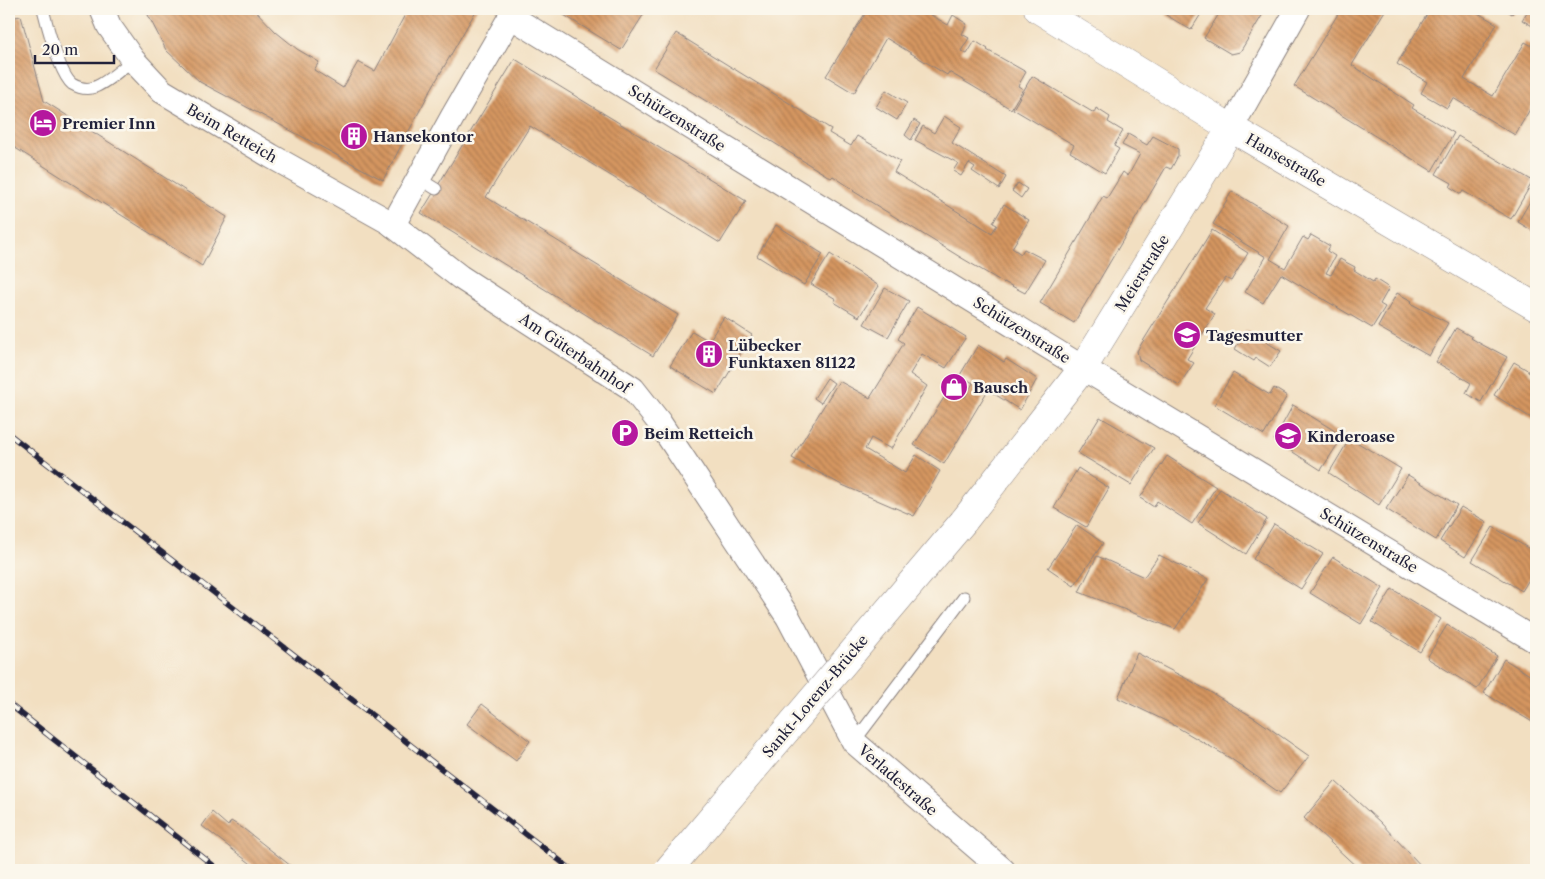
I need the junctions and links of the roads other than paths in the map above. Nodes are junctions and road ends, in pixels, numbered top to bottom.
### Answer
1 (43, 9) edge
2 (102, 9) edge
3 (1038, 9) edge
4 (1298, 9) edge
5 (508, 12) edge
6 (133, 60) junction
7 (1230, 128) junction
8 (393, 226) junction
9 (1536, 307) edge
10 (1083, 368) junction
11 (963, 522) joint
12 (964, 597) dead end
13 (788, 617) joint
14 (1536, 641) edge
15 (854, 742) junction
16 (668, 870) edge
17 (1003, 870) edge

1 - 6 lane
2 - 6 street, Beim Retteich
3 - 7 main road, Hansestraße
4 - 7 street, Meierstraße
5 - 8 street
5 - 10 street, Schützenstraße
6 - 8 street, Beim Retteich
7 - 9 main road, Hansestraße
7 - 10 main road, Meierstraße
8 - 13 street, Am Güterbahnhof
10 - 11 main road, Meierstraße
10 - 14 street, Schützenstraße
11 - 16 main road, Sankt-Lorenz-Brücke, bridge
12 - 15 lane
13 - 15 street, Verladestraße
15 - 17 street, Verladestraße

